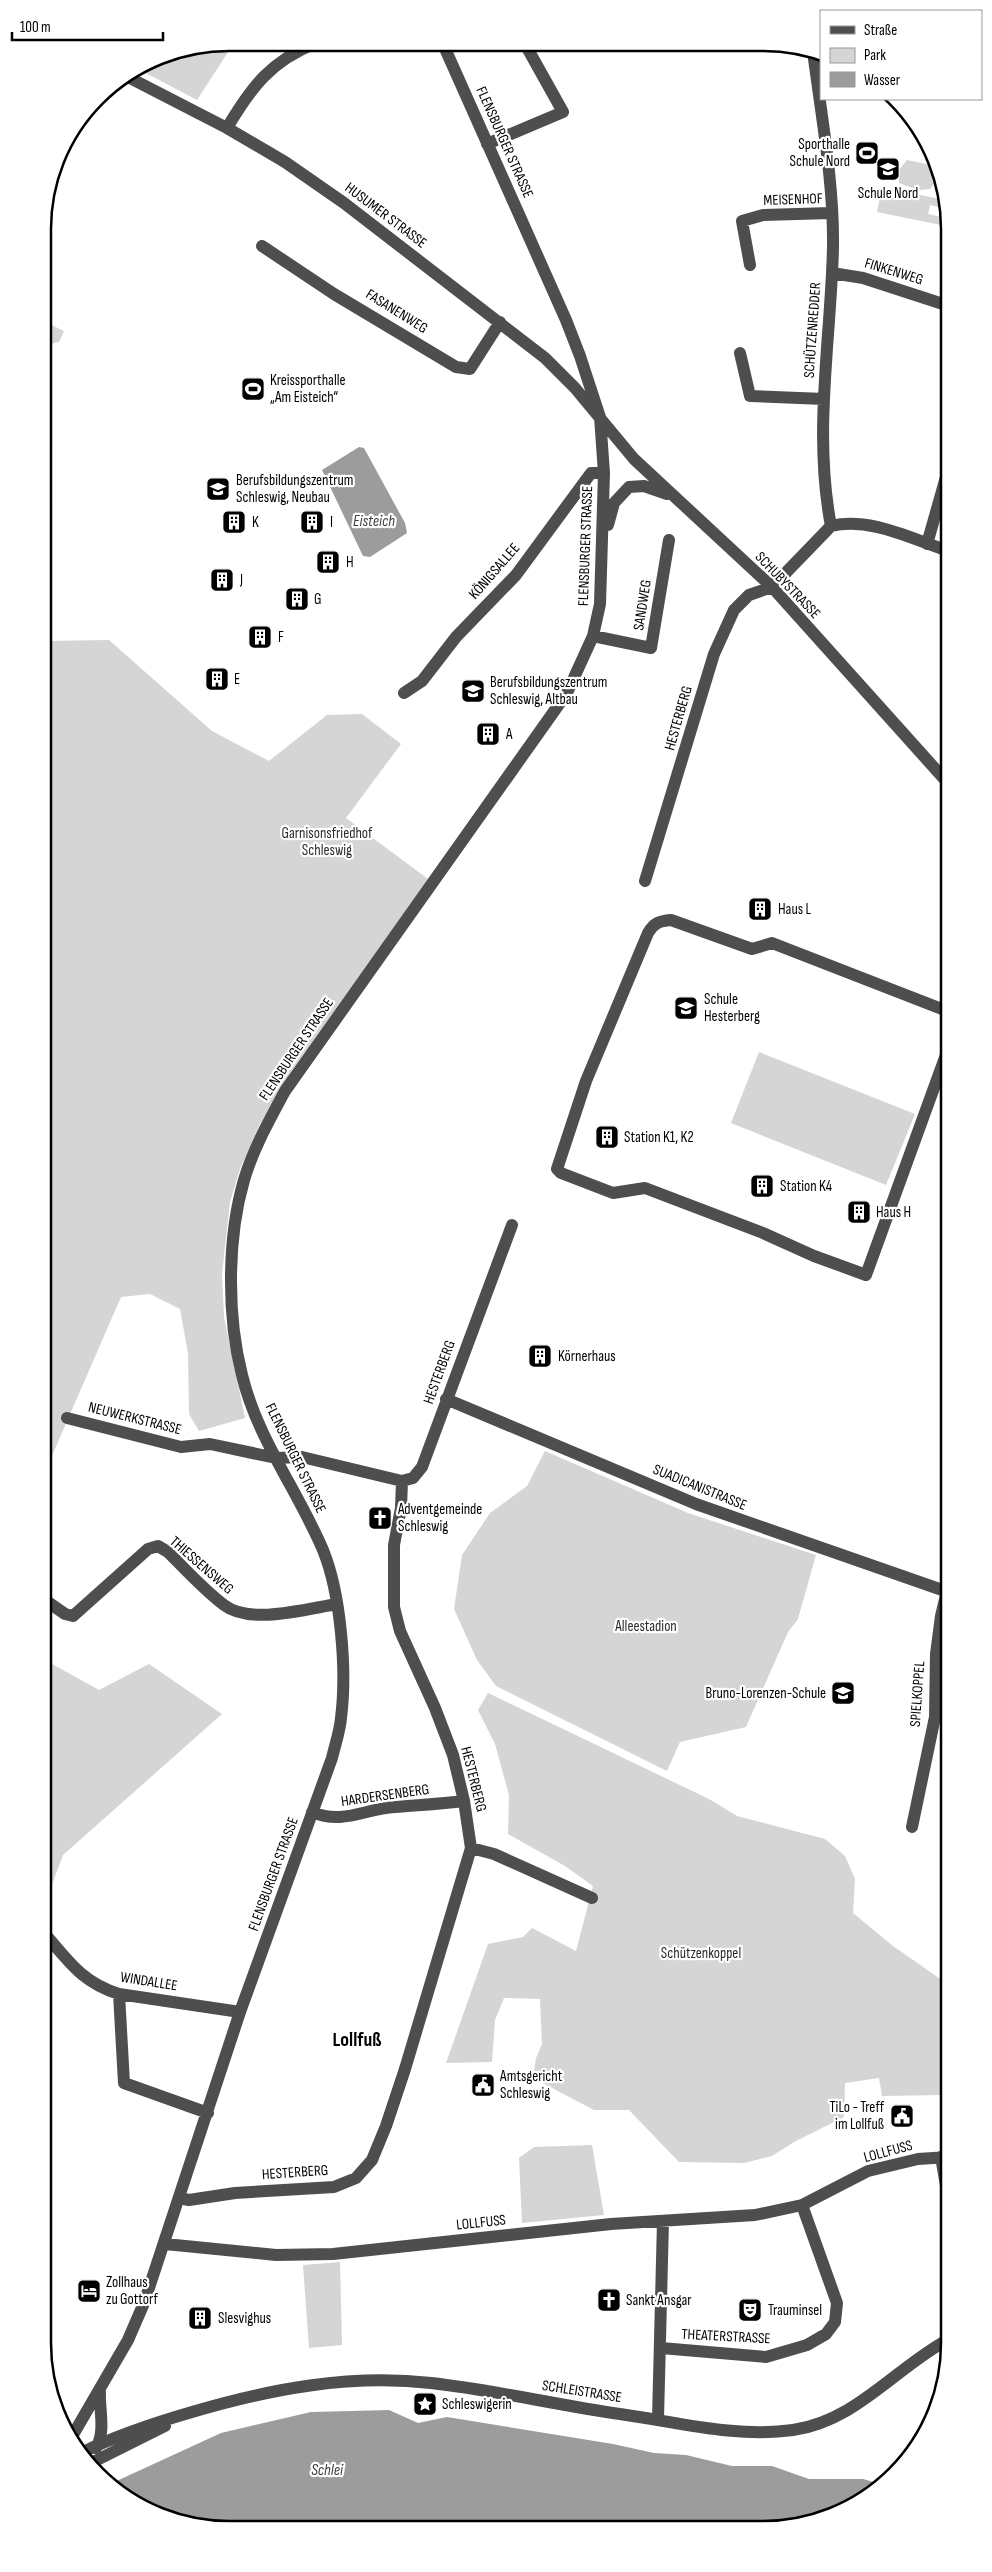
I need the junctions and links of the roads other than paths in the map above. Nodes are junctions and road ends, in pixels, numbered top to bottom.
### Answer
1 (528, 51) edge
2 (297, 52) edge
3 (447, 52) edge
4 (814, 59) edge
5 (133, 79) edge
6 (228, 128) junction
7 (487, 144) junction
8 (831, 213) junction
9 (262, 246) dead end
10 (750, 266) dead end
11 (832, 273) junction
12 (941, 303) edge
13 (500, 322) junction
14 (740, 353) dead end
15 (824, 399) junction
16 (600, 417) junction
17 (604, 474) junction
18 (941, 495) edge
19 (676, 499) junction
20 (831, 526) junction
21 (603, 539) junction
22 (669, 540) dead end
23 (927, 544) junction
24 (941, 548) edge
25 (772, 587) junction
26 (594, 636) junction
27 (404, 693) dead end
28 (941, 775) edge
29 (645, 881) dead end
30 (941, 1009) edge
31 (941, 1069) edge
32 (512, 1225) dead end
33 (446, 1399) junction
34 (67, 1418) dead end
35 (276, 1458) junction
36 (402, 1481) junction
37 (941, 1588) edge
38 (51, 1604) edge
39 (337, 1604) junction
40 (941, 1625) edge
41 (464, 1802) junction
42 (312, 1812) junction
43 (912, 1827) dead end
44 (471, 1848) junction
45 (592, 1898) dead end
46 (51, 1940) edge
47 (119, 1994) junction
48 (240, 2012) junction
49 (208, 2113) junction
50 (941, 2157) edge
51 (179, 2198) junction
52 (802, 2205) junction
53 (663, 2221) junction
54 (165, 2244) junction
55 (941, 2344) edge
56 (661, 2348) junction
57 (101, 2389) junction
58 (186, 2414) junction
59 (658, 2419) junction
60 (102, 2427) junction
61 (133, 2430) junction
62 (75, 2432) edge
63 (98, 2444) junction
64 (87, 2450) edge
65 (92, 2456) edge
66 (95, 2460) edge

1 - 7 street
2 - 6 street
3 - 7 street, FLENSBURGER STRASSE
4 - 8 street, SCHÜTZENREDDER
5 - 6 street, HUSUMER STRASSE
6 - 13 street, HUSUMER STRASSE
7 - 16 street, FLENSBURGER STRASSE
8 - 10 street, MEISENHOF
8 - 11 street, SCHÜTZENREDDER
9 - 13 street, FASANENWEG
11 - 12 street, FINKENWEG
11 - 15 street, SCHÜTZENREDDER
13 - 16 street, HUSUMER STRASSE
14 - 15 street
15 - 20 street, SCHÜTZENREDDER
16 - 17 street, FLENSBURGER STRASSE
16 - 19 street, SCHUBYSTRASSE
17 - 21 street, FLENSBURGER STRASSE
17 - 27 street, KÖNIGSALLEE
18 - 23 street
19 - 21 street
19 - 25 street, SCHUBYSTRASSE
20 - 23 street
20 - 25 street
21 - 26 street, FLENSBURGER STRASSE
22 - 26 street, SANDWEG
23 - 24 street
25 - 28 street, SCHUBYSTRASSE
25 - 29 street, HESTERBERG
26 - 35 street, FLENSBURGER STRASSE
30 - 31 street
32 - 33 street, HESTERBERG
33 - 36 street, HESTERBERG
33 - 37 street, SUADICANISTRASSE
34 - 35 street, NEUWERKSTRASSE
35 - 36 street, NEUWERKSTRASSE
35 - 39 street, FLENSBURGER STRASSE
36 - 41 street, HESTERBERG
38 - 39 street, THIESSENSWEG
39 - 42 street, FLENSBURGER STRASSE
40 - 43 street, SPIELKOPPEL
41 - 42 street, HARDERSENBERG
41 - 44 street, HESTERBERG
42 - 48 street, FLENSBURGER STRASSE
44 - 45 street
44 - 51 street, HESTERBERG
46 - 47 street, WINDALLEE
47 - 48 street, WINDALLEE
47 - 49 street
48 - 49 street, FLENSBURGER STRASSE
49 - 51 street, FLENSBURGER STRASSE
50 - 52 street, LOLLFUSS
51 - 54 street, FLENSBURGER STRASSE
52 - 53 street, LOLLFUSS
52 - 56 street, THEATERSTRASSE
53 - 54 street, LOLLFUSS
53 - 56 street
54 - 57 street
55 - 59 street, SCHLEISTRASSE
56 - 59 street
57 - 60 street
57 - 62 street
58 - 59 street, SCHLEISTRASSE
58 - 61 street, SCHLEISTRASSE
58 - 66 street, SCHLEISTRASSE
60 - 61 street
60 - 63 street
61 - 63 street, SCHLEISTRASSE
63 - 64 street, SCHLEISTRASSE
63 - 65 street, SCHLEISTRASSE

